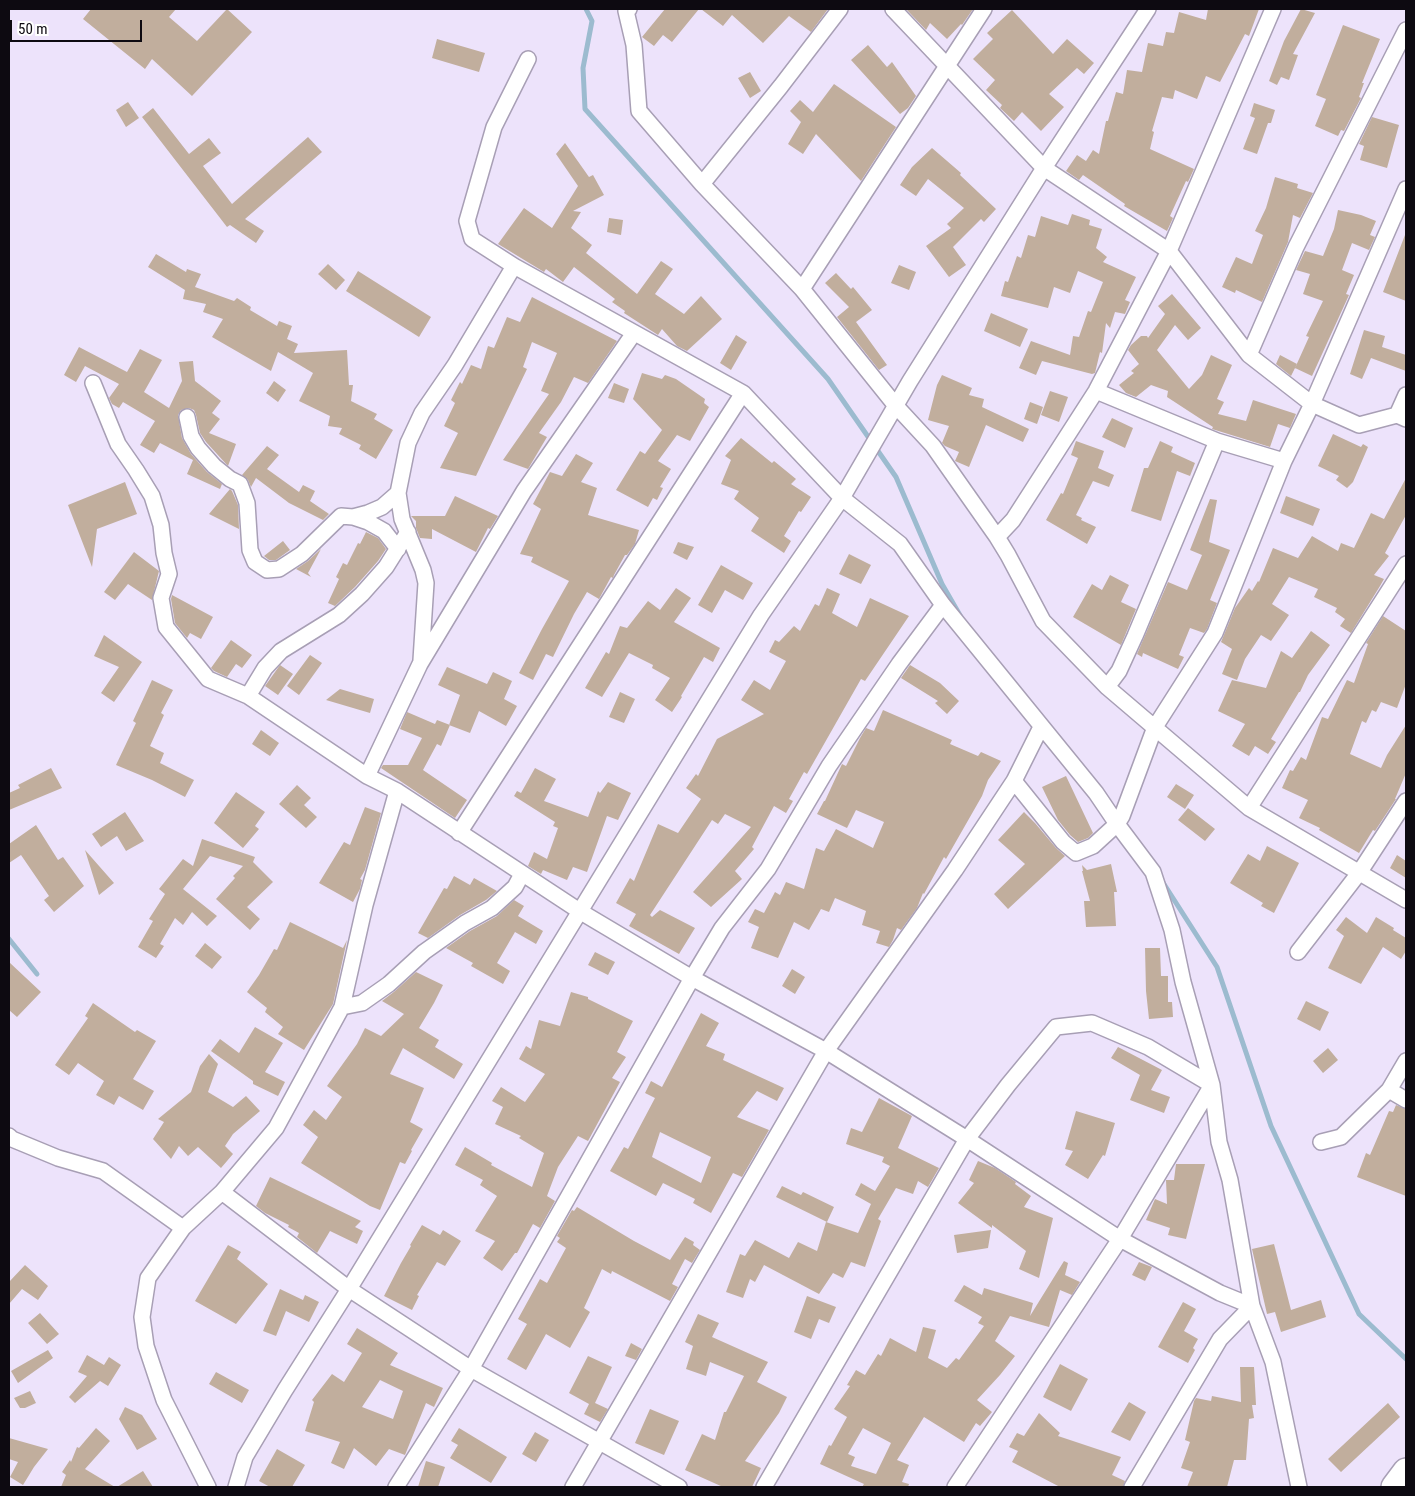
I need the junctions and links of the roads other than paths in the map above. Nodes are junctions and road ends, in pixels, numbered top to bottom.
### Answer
1 (840, 9) edge
2 (893, 9) edge
3 (984, 9) edge
4 (1148, 9) edge
5 (1273, 9) edge
6 (627, 10) edge
7 (1406, 30) edge
8 (528, 59) dead end
9 (947, 65) junction
10 (1044, 168) junction
11 (702, 184) junction
12 (1406, 189) edge
13 (1169, 251) junction
14 (514, 266) junction
15 (802, 289) junction
16 (634, 333) junction
17 (1248, 355) junction
18 (93, 383) dead end
19 (1096, 391) junction
20 (743, 393) junction
21 (1406, 395) edge
22 (1312, 404) junction
23 (896, 406) junction
24 (187, 417) dead end
25 (1402, 417) edge
26 (1217, 441) junction
27 (1284, 461) junction
28 (398, 493) junction
29 (842, 498) junction
30 (353, 517) junction
31 (408, 532) junction
32 (997, 537) junction
33 (398, 549) junction
34 (1406, 564) edge
35 (943, 605) junction
36 (420, 664) junction
37 (1108, 687) junction
38 (248, 696) junction
39 (1041, 727) junction
40 (1155, 727) junction
41 (367, 776) junction
42 (1014, 780) junction
43 (397, 791) junction
44 (1406, 801) edge
45 (1249, 808) junction
46 (1117, 824) junction
47 (459, 833) junction
48 (1359, 873) junction
49 (522, 874) junction
50 (1406, 900) edge
51 (580, 912) junction
52 (1298, 952) dead end
53 (692, 978) junction
54 (342, 1007) junction
55 (826, 1052) junction
56 (1406, 1061) edge
57 (1212, 1085) junction
58 (1389, 1090) junction
59 (1406, 1100) edge
60 (9, 1136) edge
61 (967, 1139) junction
62 (1321, 1142) dead end
63 (222, 1192) junction
64 (184, 1228) junction
65 (1120, 1238) junction
66 (349, 1288) junction
67 (1252, 1306) junction
68 (471, 1369) junction
69 (600, 1441) junction
70 (1406, 1471) edge
71 (208, 1487) edge
72 (236, 1487) edge
73 (396, 1487) edge
74 (573, 1487) edge
75 (679, 1487) edge
76 (764, 1487) edge
77 (955, 1487) edge
78 (1132, 1487) edge
79 (1299, 1487) edge
80 (1394, 1487) edge

1 - 11 street
2 - 9 street
3 - 9 street
4 - 10 street
5 - 13 street
6 - 11 street
7 - 17 street
8 - 14 street
9 - 10 street
9 - 15 street
10 - 13 street
10 - 23 street
11 - 15 street
12 - 22 street
13 - 17 street
13 - 19 street
14 - 16 street
14 - 28 street
15 - 23 street
16 - 20 street
16 - 36 street
17 - 22 street
18 - 38 street
19 - 26 street
19 - 32 street
20 - 29 street
20 - 47 street
21 - 25 street
22 - 25 street
22 - 27 street
23 - 29 street
23 - 32 street
24 - 30 street
26 - 27 street
26 - 37 street
27 - 40 street
28 - 30 street
28 - 31 street
29 - 35 street
29 - 51 street
30 - 33 street
31 - 33 street
31 - 36 street
32 - 37 street
33 - 38 street
34 - 45 street
35 - 39 street
35 - 53 street
36 - 41 street
37 - 40 street
38 - 41 street
39 - 42 street
39 - 46 street
40 - 45 street
40 - 46 street
41 - 43 street
42 - 46 street
42 - 55 street
43 - 47 street
43 - 54 street
44 - 48 street
45 - 48 street
46 - 57 street
47 - 49 street
48 - 50 street
48 - 52 street
49 - 51 street
49 - 54 street
51 - 53 street
51 - 66 street
53 - 55 street
53 - 68 street
54 - 63 street
55 - 61 street
55 - 69 street
56 - 58 street
57 - 61 street
57 - 65 street
57 - 67 street
58 - 59 street
58 - 62 street
60 - 64 street
61 - 65 street
61 - 76 street
63 - 64 street
63 - 66 street
64 - 71 street
65 - 67 street
65 - 77 street
66 - 68 street
66 - 72 street
67 - 78 street
67 - 79 street
68 - 69 street
68 - 73 street
69 - 74 street
69 - 75 street
70 - 80 highway

